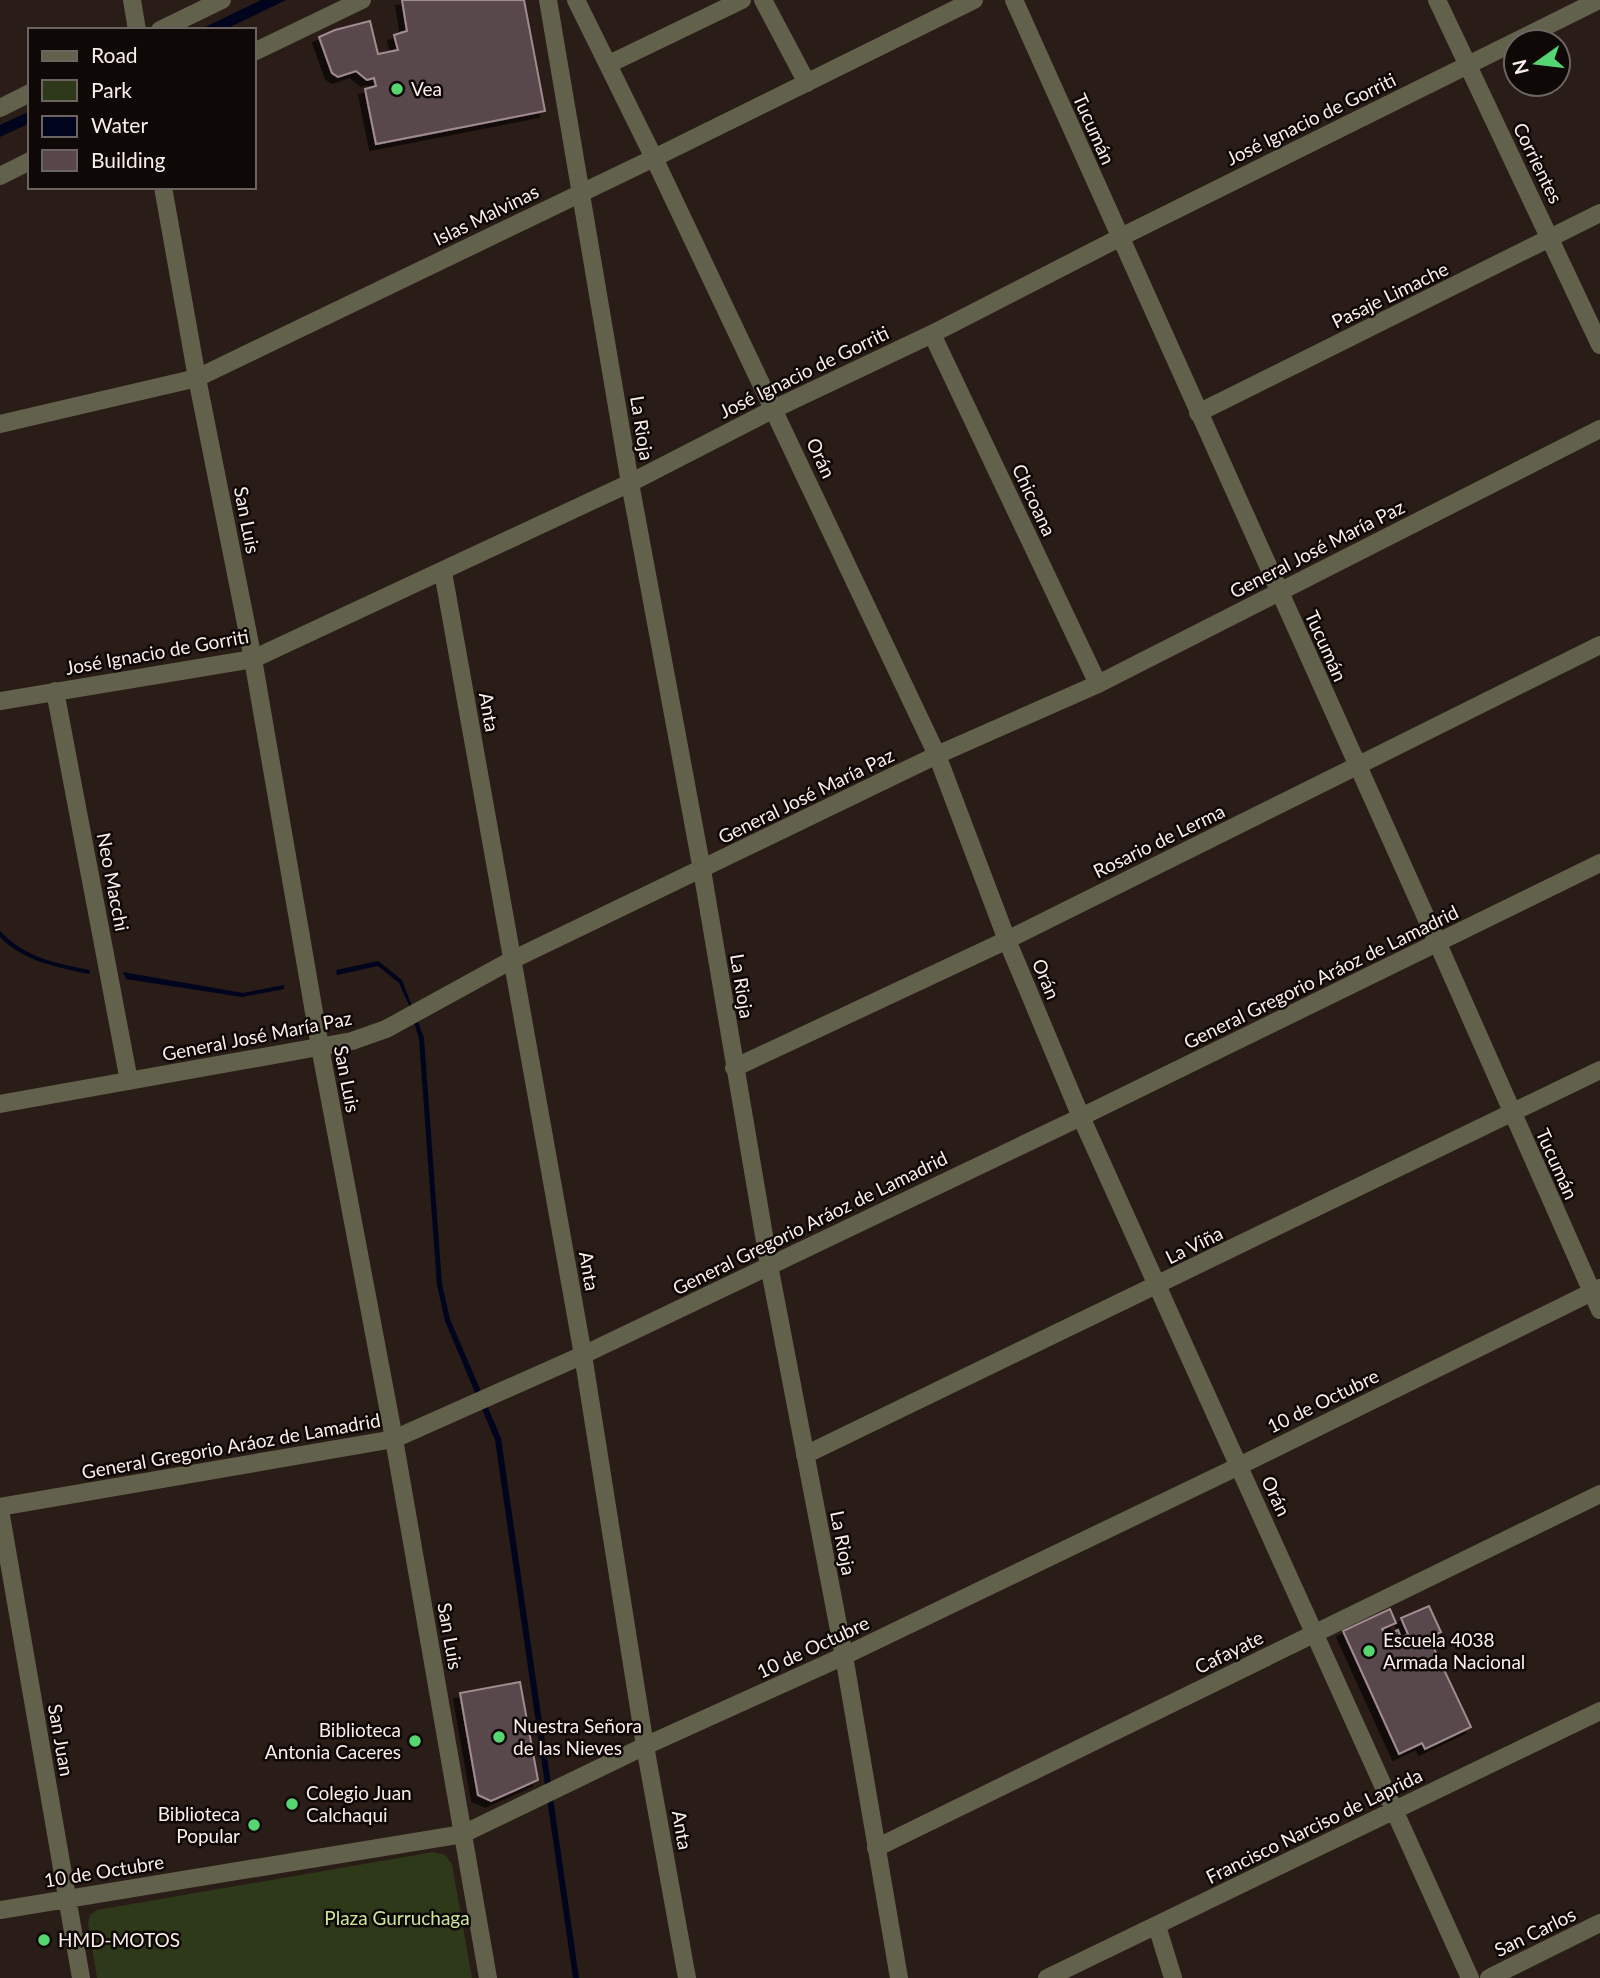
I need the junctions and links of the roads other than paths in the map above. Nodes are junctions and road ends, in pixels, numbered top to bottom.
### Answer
1 (132, 0) edge
2 (222, 0) edge
3 (362, 0) edge
4 (548, 0) edge
5 (576, 0) edge
6 (742, 0) edge
7 (763, 0) edge
8 (974, 0) edge
9 (1014, 0) edge
10 (1437, 0) edge
11 (1599, 0) edge
12 (136, 28) edge
13 (164, 28) edge
14 (256, 51) edge
15 (609, 64) junction
16 (1467, 65) junction
17 (807, 83) junction
18 (28, 94) edge
19 (0, 108) edge
20 (654, 158) junction
21 (28, 162) edge
22 (0, 176) edge
23 (163, 189) edge
24 (582, 192) junction
25 (1600, 214) edge
26 (1119, 238) junction
27 (1551, 239) junction
28 (932, 334) junction
29 (1600, 345) edge
30 (197, 378) junction
31 (774, 409) junction
32 (1198, 413) junction
33 (0, 424) edge
34 (1600, 429) edge
35 (630, 483) junction
36 (443, 572) junction
37 (1279, 592) junction
38 (1600, 645) edge
39 (253, 659) junction
40 (1098, 684) junction
41 (55, 691) junction
42 (0, 701) edge
43 (937, 755) junction
44 (1358, 766) junction
45 (1600, 863) edge
46 (702, 870) junction
47 (1007, 940) junction
48 (1438, 944) junction
49 (512, 960) junction
50 (320, 1047) junction
51 (734, 1068) junction
52 (1600, 1070) edge
53 (129, 1081) junction
54 (0, 1104) edge
55 (1511, 1113) junction
56 (1081, 1117) junction
57 (769, 1265) junction
58 (1156, 1287) junction
59 (1596, 1290) edge
60 (1600, 1310) edge
61 (583, 1355) junction
62 (394, 1439) junction
63 (805, 1455) junction
64 (1239, 1466) junction
65 (1600, 1494) edge
66 (0, 1508) edge
67 (1316, 1633) junction
68 (844, 1656) junction
69 (1600, 1711) edge
70 (645, 1746) junction
71 (1395, 1809) junction
72 (463, 1834) junction
73 (876, 1848) junction
74 (67, 1898) junction
75 (0, 1910) edge
76 (1600, 1923) edge
77 (1157, 1926) junction
78 (81, 1978) edge
79 (488, 1978) edge
80 (687, 1978) edge
81 (898, 1978) edge
82 (1047, 1978) edge
83 (1173, 1978) edge
84 (1470, 1978) edge
85 (1489, 1978) edge

1 - 12 street
2 - 13 street
3 - 14 street
4 - 24 street, La Rioja
5 - 15 street, Orán
6 - 15 street
7 - 17 street
8 - 17 street, Islas Malvinas
9 - 26 street, Tucumán
10 - 16 street, Corrientes
11 - 16 street, José Ignacio de Gorriti
15 - 20 street, Orán
16 - 26 street, José Ignacio de Gorriti
16 - 27 street, Corrientes
17 - 20 street, Islas Malvinas
18 - 19 street
20 - 24 street, Islas Malvinas
20 - 31 street, Orán
21 - 22 street
23 - 30 street, San Luis
24 - 30 street, Islas Malvinas
24 - 35 street, La Rioja
25 - 27 street, Pasaje Limache
26 - 28 street, José Ignacio de Gorriti
26 - 32 street, Tucumán
27 - 29 street, Corrientes
27 - 32 street, Pasaje Limache
28 - 31 street, José Ignacio de Gorriti
28 - 40 street, Chicoana
30 - 33 street, Islas Malvinas
30 - 39 street, San Luis
31 - 35 street, José Ignacio de Gorriti
31 - 43 street, Orán
32 - 37 street, Tucumán
34 - 37 street, General José María Paz
35 - 36 street, José Ignacio de Gorriti
35 - 46 street, La Rioja
36 - 39 street, José Ignacio de Gorriti
36 - 49 street, Anta
37 - 40 street, General José María Paz
37 - 44 street, Tucumán
38 - 44 street, Rosario de Lerma
39 - 41 street, José Ignacio de Gorriti
39 - 50 street, San Luis
40 - 43 street, General José María Paz
41 - 42 street, José Ignacio de Gorriti
41 - 53 street, Neo Macchi
43 - 46 street, General José María Paz
43 - 47 street, Orán
44 - 47 street, Rosario de Lerma
44 - 48 street, Tucumán
45 - 48 street, General Gregorio Aráoz de Lamadrid
46 - 49 street, General José María Paz
46 - 51 street, La Rioja
47 - 51 street, Rosario de Lerma
47 - 56 street, Orán
48 - 55 street, Tucumán
48 - 56 street, General Gregorio Aráoz de Lamadrid
49 - 50 street, General José María Paz
49 - 61 street, Anta
50 - 53 street, General José María Paz
50 - 62 street, San Luis
51 - 57 street, La Rioja
52 - 55 street, La Viña
53 - 54 street, General José María Paz
55 - 58 street, La Viña
55 - 59 street, Tucumán
56 - 57 street, General Gregorio Aráoz de Lamadrid
56 - 58 street, Orán
57 - 61 street, General Gregorio Aráoz de Lamadrid
57 - 63 street, La Rioja
58 - 63 street, La Viña
58 - 64 street, Orán
59 - 60 street, Tucumán
59 - 64 street, 10 de Octubre
61 - 62 street, General Gregorio Aráoz de Lamadrid
61 - 70 street, Anta
62 - 66 street, General Gregorio Aráoz de Lamadrid
62 - 72 street, San Luis
63 - 68 street, La Rioja
64 - 67 street, Orán
64 - 68 street, 10 de Octubre
65 - 67 street, Cafayate
66 - 74 street, San Juan
67 - 71 street, Orán
67 - 73 street, Cafayate
68 - 70 street, 10 de Octubre
68 - 73 street, La Rioja
69 - 71 street, Francisco Narciso de Laprida
70 - 72 street, 10 de Octubre
70 - 80 street, Anta
71 - 77 street, Francisco Narciso de Laprida
71 - 84 street, Orán
72 - 74 street, 10 de Octubre
72 - 79 street, San Luis
73 - 81 street, La Rioja
74 - 75 street, 10 de Octubre
74 - 78 street, San Juan
76 - 85 street, San Carlos
77 - 82 street, Francisco Narciso de Laprida
77 - 83 street

